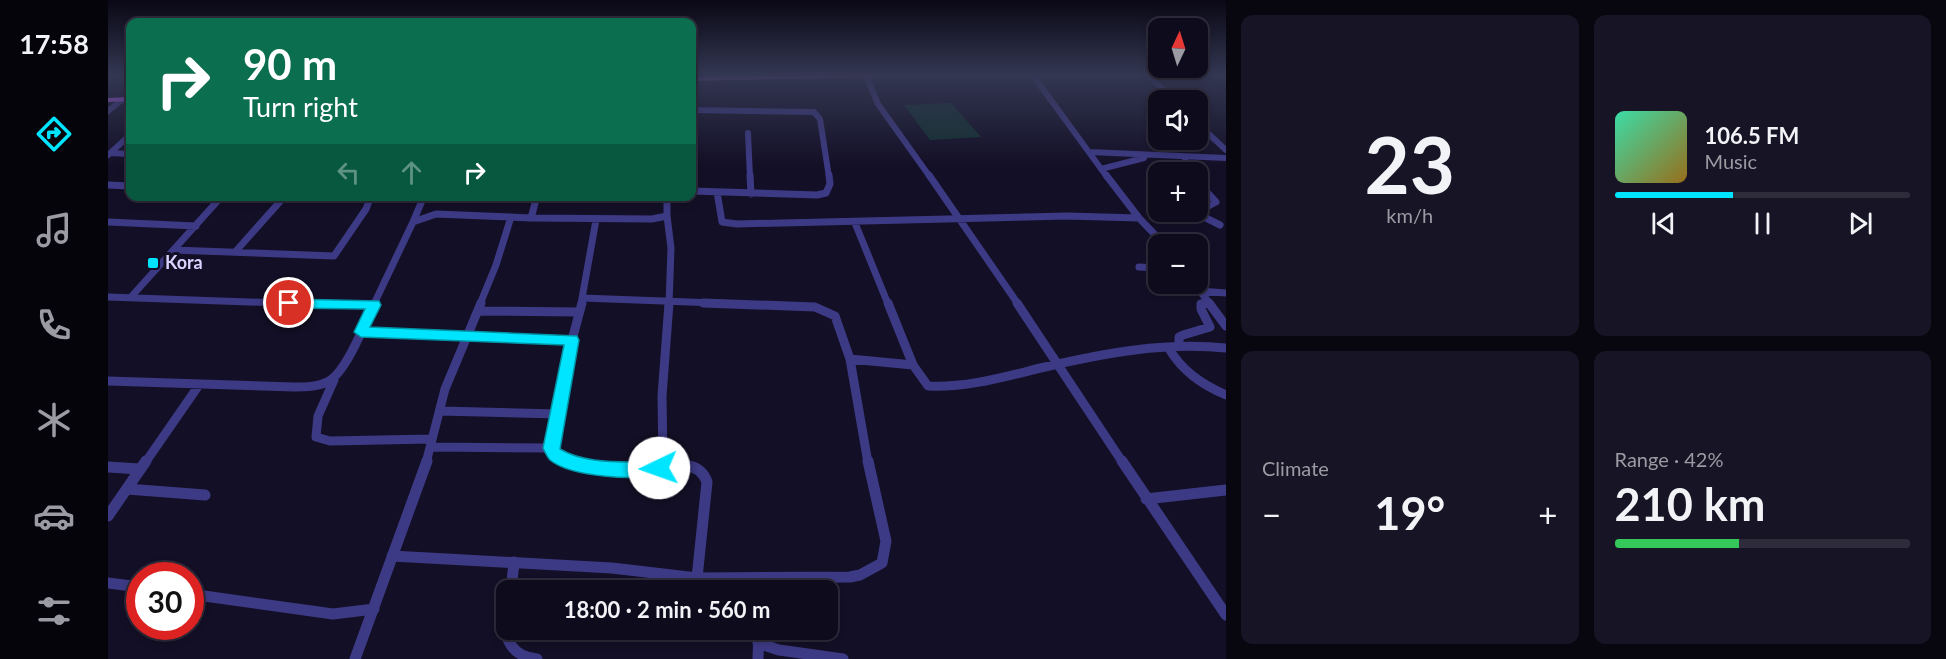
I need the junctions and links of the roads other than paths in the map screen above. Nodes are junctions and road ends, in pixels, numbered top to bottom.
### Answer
1 (879, 105) edge
2 (1055, 105) edge
3 (696, 110) edge
4 (1208, 132) edge
5 (748, 133) dead end
6 (126, 139) edge
7 (1222, 144) edge
8 (1226, 150) edge
9 (1090, 152) junction
10 (109, 154) edge
11 (126, 154) edge
12 (1153, 156) junction
13 (1184, 157) junction
14 (1226, 158) edge
15 (1186, 162) edge
16 (1101, 169) junction
17 (108, 185) edge
18 (126, 185) edge
19 (696, 191) edge
20 (717, 192) junction
21 (1208, 193) edge
22 (751, 194) junction
23 (218, 201) edge
24 (281, 201) edge
25 (369, 201) edge
26 (422, 201) edge
27 (536, 201) edge
28 (667, 201) edge
29 (1208, 206) edge
30 (667, 216) junction
31 (511, 217) junction
32 (531, 218) junction
33 (1139, 218) junction
34 (1208, 219) edge
35 (596, 220) junction
36 (960, 220) junction
37 (108, 222) edge
38 (413, 222) junction
39 (855, 223) junction
40 (1220, 225) dead end
41 (196, 226) junction
42 (1154, 234) edge
43 (174, 249) junction
44 (236, 251) junction
45 (1139, 267) dead end
46 (1148, 267) edge
47 (1208, 292) edge
48 (1226, 293) edge
49 (1202, 294) edge
50 (108, 297) edge
51 (131, 297) junction
52 (583, 298) junction
53 (670, 301) junction
54 (1209, 303) junction
55 (374, 305) junction
56 (478, 311) junction
57 (579, 312) junction
58 (1226, 326) edge
59 (361, 332) junction
60 (467, 336) junction
61 (572, 340) junction
62 (1179, 346) junction
63 (1168, 347) junction
64 (1226, 348) edge
65 (850, 359) junction
66 (1059, 364) junction
67 (913, 365) junction
68 (334, 380) junction
69 (108, 381) edge
70 (199, 385) junction
71 (1226, 395) edge
72 (441, 411) junction
73 (558, 414) junction
74 (432, 443) junction
75 (551, 448) junction
76 (663, 465) junction
77 (108, 467) edge
78 (139, 469) junction
79 (127, 489) junction
80 (1226, 490) edge
81 (205, 495) dead end
82 (1146, 499) junction
83 (108, 516) edge
84 (392, 556) junction
85 (514, 562) junction
86 (777, 577) junction
87 (697, 578) junction
88 (755, 578) joint
89 (512, 580) edge
90 (775, 580) edge
91 (108, 583) edge
92 (126, 585) edge
93 (204, 596) edge
94 (374, 609) junction
95 (1226, 615) edge
96 (510, 640) edge
97 (759, 640) edge
98 (764, 640) edge
99 (355, 659) edge
100 (537, 659) edge
101 (758, 659) edge
102 (843, 659) edge

1 - 36 street
2 - 9 street
3 - 22 street
4 - 7 street
5 - 22 street
6 - 10 street
7 - 8 street
9 - 12 street
9 - 16 street
10 - 11 street
12 - 13 street
12 - 16 street
13 - 14 street
13 - 15 street
16 - 33 street
17 - 18 street
19 - 20 street
20 - 22 street
20 - 39 street
21 - 29 street
23 - 41 street
24 - 44 street
25 - 44 street
26 - 38 street
27 - 32 street
28 - 30 street
30 - 35 street
30 - 53 street
31 - 32 street
31 - 38 street
31 - 56 street
32 - 35 street
33 - 36 street
33 - 42 street
34 - 40 street
35 - 52 street
36 - 39 street
36 - 66 street
37 - 41 street
38 - 55 street
39 - 67 street
41 - 43 street
43 - 44 street
43 - 51 street
45 - 46 street
47 - 48 street
49 - 54 street
50 - 51 street
51 - 55 street
52 - 53 street
52 - 57 street
53 - 65 street
53 - 76 street
54 - 58 street
54 - 62 street
55 - 59 street
56 - 57 street
56 - 60 street
57 - 61 street
59 - 60 street
59 - 68 street
60 - 61 street
60 - 72 street
61 - 73 street
62 - 63 street
62 - 64 street
63 - 66 street
63 - 71 street
65 - 67 street
65 - 86 street
66 - 67 street
66 - 82 street
68 - 70 street
68 - 74 street
69 - 70 street
70 - 78 street
72 - 73 street
72 - 74 street
73 - 75 street
74 - 75 street
74 - 84 street
75 - 76 street
76 - 87 street
77 - 78 street
78 - 79 street
79 - 81 street
79 - 83 street
80 - 82 street
82 - 95 street
84 - 85 street
84 - 94 street
85 - 87 street
85 - 89 street
86 - 88 street
86 - 90 street
87 - 88 street
91 - 92 street
93 - 94 street
94 - 99 street
96 - 100 street
97 - 101 street
98 - 102 street

